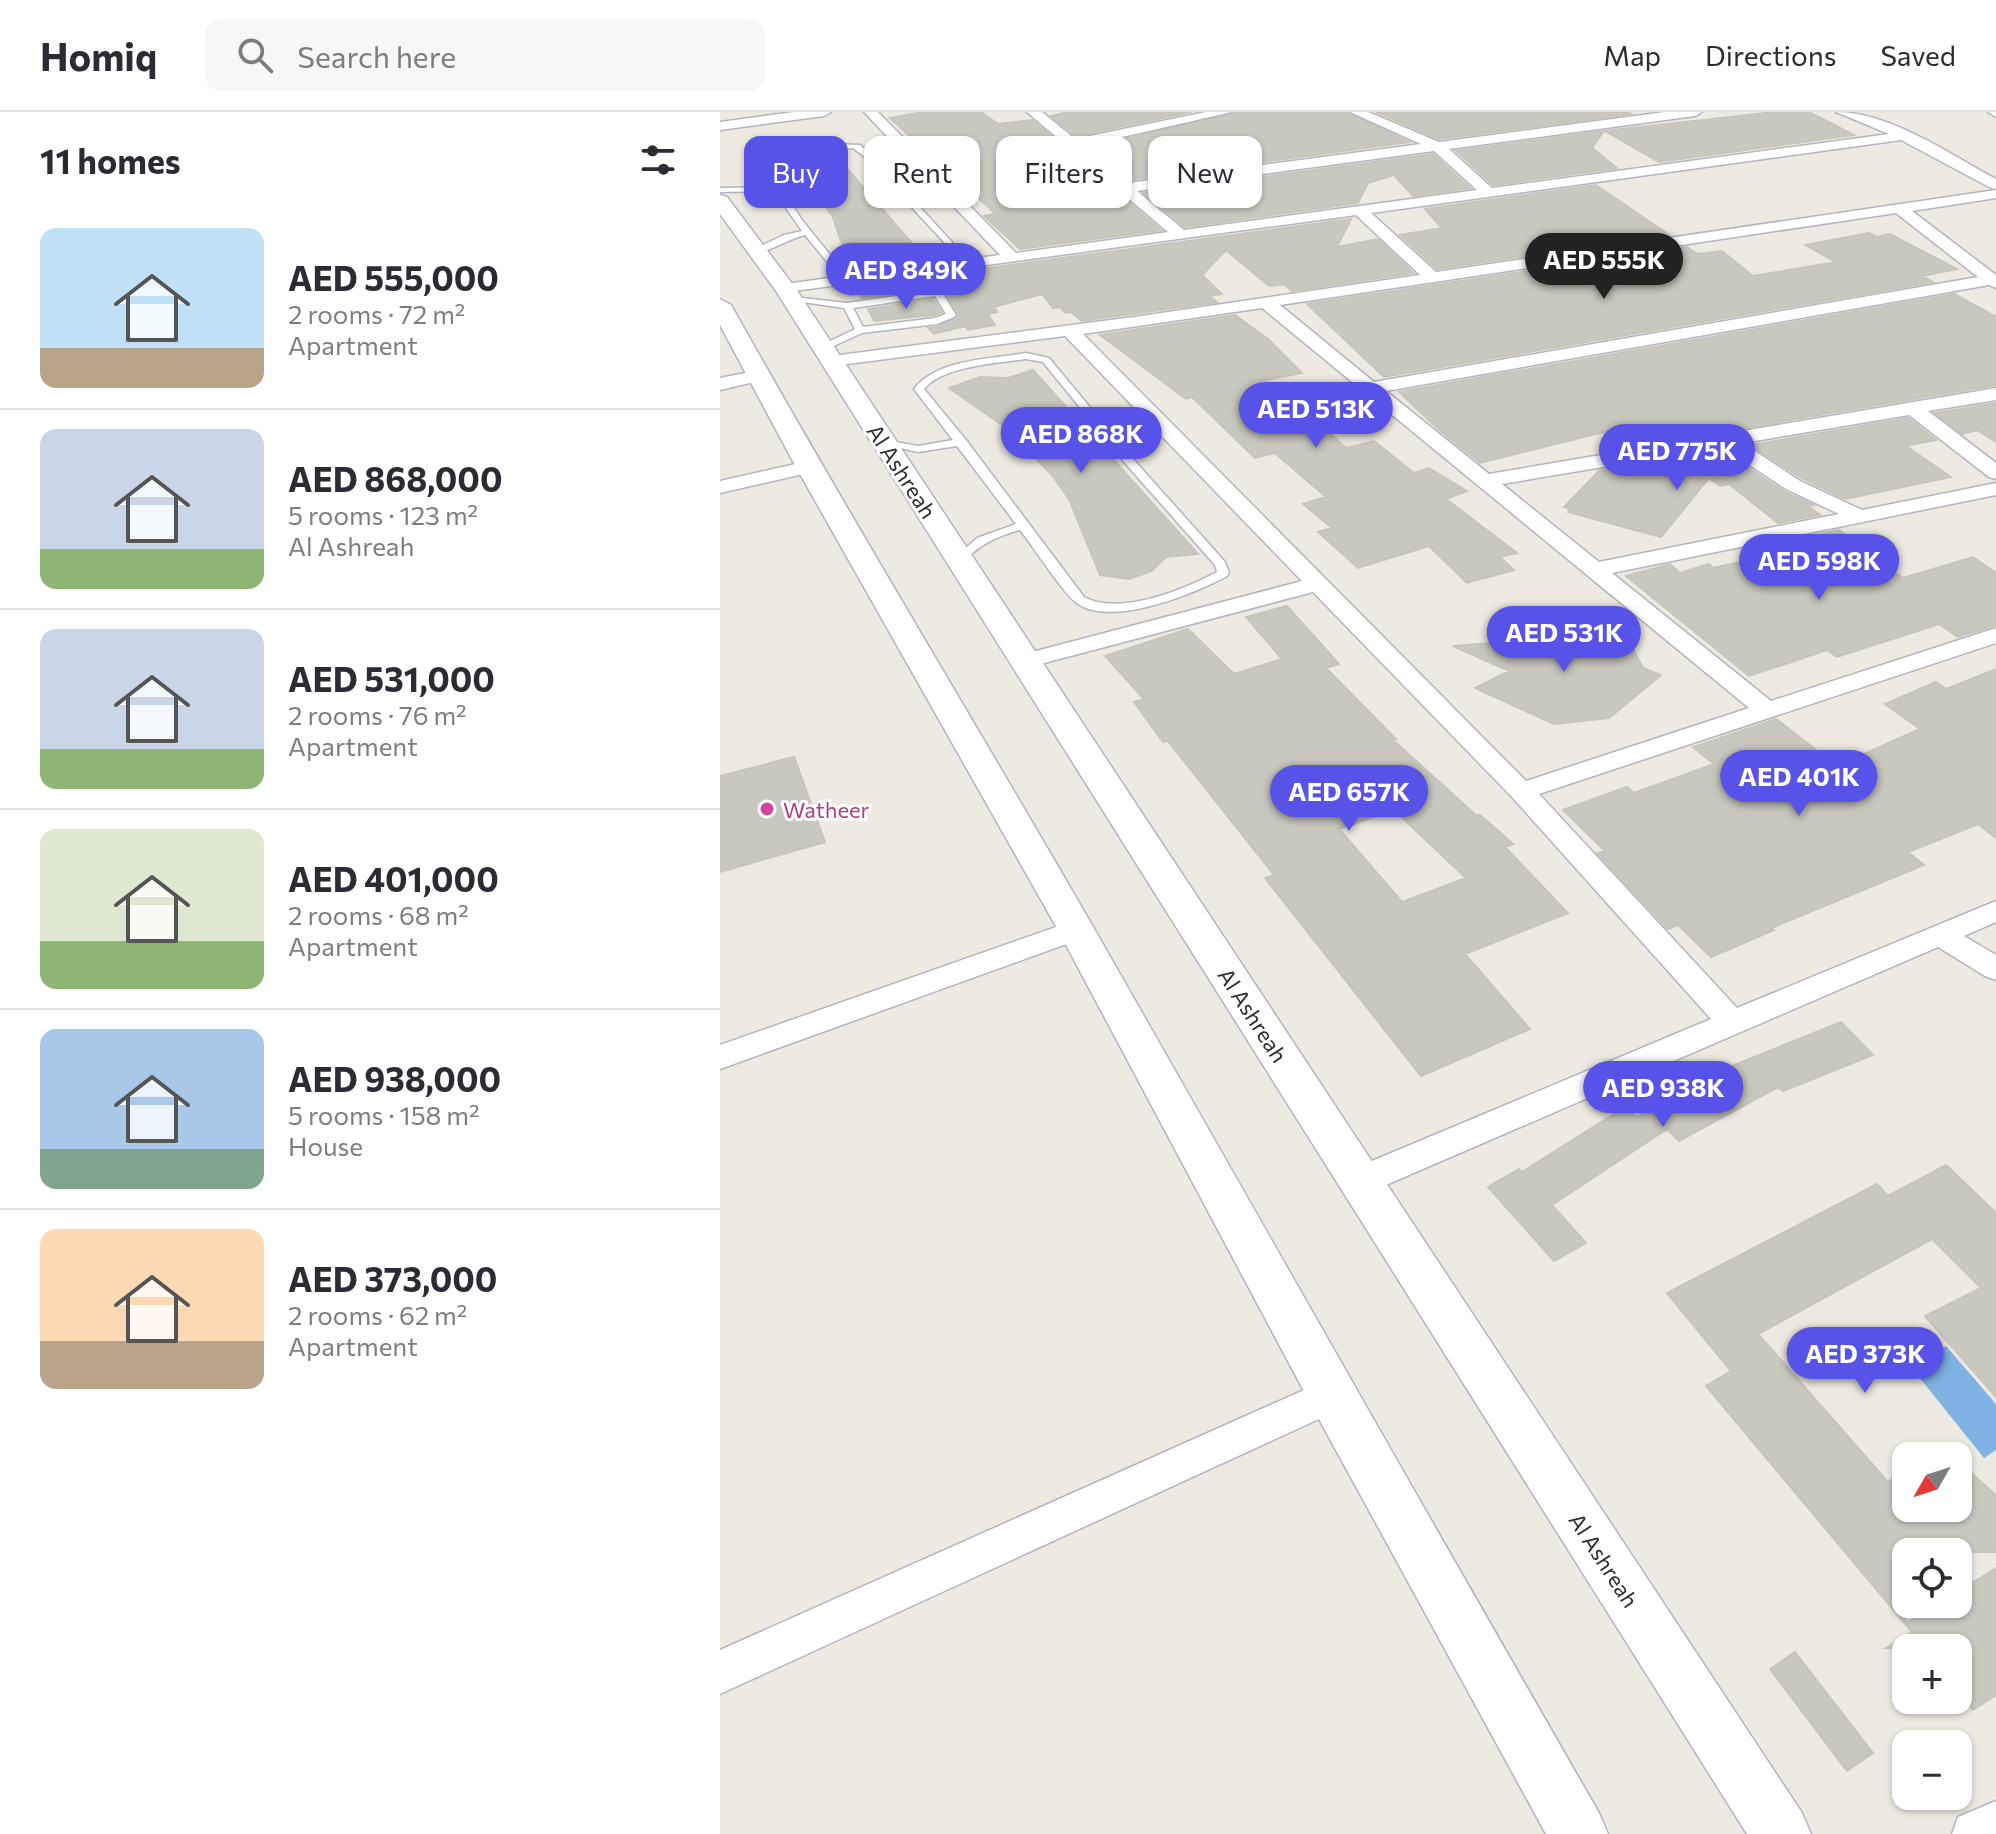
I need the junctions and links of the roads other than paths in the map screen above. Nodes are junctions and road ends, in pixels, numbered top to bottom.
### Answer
1 (824, 112) edge
2 (871, 112) edge
3 (1054, 112) edge
4 (1225, 112) edge
5 (1357, 112) edge
6 (1843, 112) edge
7 (1685, 113) edge
8 (1036, 114) edge
9 (1530, 116) dead end
10 (720, 126) edge
11 (1564, 129) junction
12 (894, 136) edge
13 (1062, 136) edge
14 (1110, 136) edge
15 (1902, 136) junction
16 (1437, 146) junction
17 (1996, 185) edge
18 (1132, 187) edge
19 (720, 190) edge
20 (744, 191) edge
21 (1488, 192) junction
22 (1132, 194) edge
23 (1996, 194) edge
24 (720, 201) edge
25 (791, 208) edge
26 (917, 208) edge
27 (963, 208) edge
28 (1898, 208) junction
29 (1358, 209) junction
30 (807, 232) junction
31 (1180, 234) junction
32 (758, 251) junction
33 (1011, 257) junction
34 (1432, 277) junction
35 (1994, 282) edge
36 (789, 295) junction
37 (1265, 302) junction
38 (720, 305) edge
39 (847, 306) junction
40 (914, 324) junction
41 (860, 330) junction
42 (1069, 330) junction
43 (932, 348) junction
44 (828, 355) junction
45 (761, 375) junction
46 (720, 384) edge
47 (1370, 388) junction
48 (1996, 394) edge
49 (1912, 408) junction
50 (1725, 440) junction
51 (962, 442) junction
52 (884, 443) junction
53 (809, 467) junction
54 (1996, 473) edge
55 (1485, 481) junction
56 (720, 487) edge
57 (1996, 489) edge
58 (1859, 516) junction
59 (1025, 525) junction
60 (960, 559) junction
61 (1594, 570) junction
62 (1317, 584) junction
63 (1996, 635) edge
64 (1025, 661) junction
65 (1767, 710) junction
66 (1521, 791) junction
67 (1996, 911) edge
68 (1076, 930) junction
69 (1941, 935) junction
70 (1996, 969) edge
71 (1732, 1023) junction
72 (720, 1057) edge
73 (1360, 1181) junction
74 (1331, 1395) junction
75 (720, 1672) edge
76 (1996, 1824) edge
77 (1578, 1834) edge
78 (1781, 1834) edge
79 (1975, 1834) edge

1 - 10 street
2 - 12 street
3 - 8 street
4 - 14 street
5 - 16 street
6 - 15 street
7 - 11 street
8 - 13 street
9 - 11 street
11 - 16 street
15 - 17 street
15 - 21 street
16 - 18 street
16 - 21 street
19 - 20 lane
21 - 29 street
22 - 31 street
23 - 28 street
24 - 32 street, Al Ashreah
25 - 30 lane
26 - 30 lane
27 - 33 street
28 - 34 street
28 - 35 street
29 - 31 street
29 - 34 street
30 - 32 lane
31 - 33 street
32 - 36 street, Al Ashreah
33 - 36 street
34 - 37 street
35 - 47 street
36 - 39 lane
36 - 44 street, Al Ashreah
37 - 42 street
37 - 47 street
38 - 45 street
39 - 40 lane
39 - 41 lane
40 - 41 lane
40 - 43 lane
41 - 44 lane
42 - 43 street
42 - 62 street
43 - 44 street
44 - 52 street, Al Ashreah
45 - 46 street
45 - 53 street
47 - 55 street
48 - 49 street
49 - 50 street
49 - 54 street
50 - 55 street
50 - 58 street
51 - 52 lane
51 - 59 lane
51 - 59 lane
52 - 60 street, Al Ashreah
53 - 56 street
53 - 68 street
55 - 61 street
57 - 58 street
58 - 61 street
59 - 60 lane
60 - 64 street, Al Ashreah
61 - 65 street
62 - 64 street
62 - 66 street
63 - 65 street
64 - 73 street, Al Ashreah
65 - 66 street
66 - 71 street
67 - 69 street
68 - 72 street
68 - 74 street
69 - 70 street
69 - 71 street
71 - 73 street
73 - 78 street, Al Ashreah
74 - 75 street
74 - 77 street
76 - 79 street

